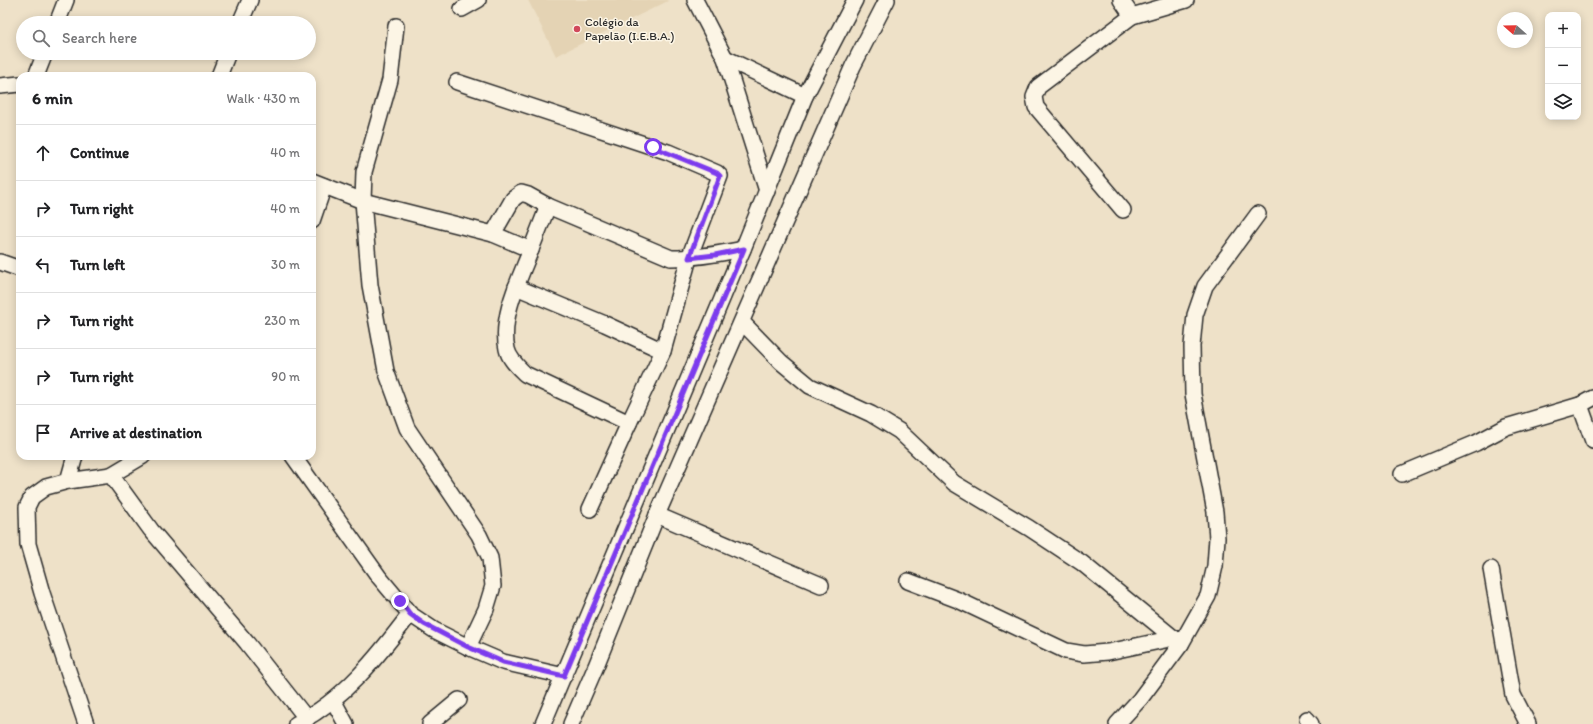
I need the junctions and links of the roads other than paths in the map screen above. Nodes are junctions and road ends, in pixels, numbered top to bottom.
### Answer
1 (66, 0) edge
2 (250, 0) edge
3 (478, 0) edge
4 (695, 0) edge
5 (855, 0) edge
6 (887, 0) edge
7 (1120, 0) edge
8 (1186, 0) edge
9 (462, 9) dead end
10 (60, 16) edge
11 (243, 16) edge
12 (1132, 16) junction
13 (396, 26) dead end
14 (725, 58) junction
15 (42, 60) edge
16 (225, 60) edge
17 (38, 72) edge
18 (221, 72) edge
19 (457, 82) dead end
20 (16, 84) edge
21 (0, 86) edge
22 (805, 96) junction
23 (318, 183) edge
24 (767, 191) junction
25 (316, 196) edge
26 (363, 201) junction
27 (548, 206) junction
28 (1123, 210) dead end
29 (1258, 214) dead end
30 (493, 234) junction
31 (744, 249) junction
32 (531, 250) junction
33 (689, 258) junction
34 (0, 262) edge
35 (16, 268) edge
36 (516, 287) junction
37 (742, 322) junction
38 (663, 351) junction
39 (1586, 402) edge
40 (629, 423) junction
41 (1593, 441) edge
42 (74, 460) edge
43 (136, 460) edge
44 (296, 460) edge
45 (1402, 474) dead end
46 (111, 475) junction
47 (68, 481) junction
48 (590, 509) dead end
49 (657, 515) junction
50 (1490, 569) dead end
51 (908, 581) dead end
52 (821, 585) dead end
53 (410, 614) junction
54 (1177, 641) junction
55 (468, 647) junction
56 (564, 676) junction
57 (333, 700) junction
58 (459, 700) dead end
59 (301, 721) edge
60 (86, 724) edge
61 (346, 724) edge
62 (430, 724) edge
63 (543, 724) edge
64 (571, 724) edge
65 (1117, 724) edge
66 (1528, 724) edge

1 - 10 street
2 - 11 street
3 - 9 street
4 - 14 street
5 - 22 street
6 - 37 street
7 - 12 street
8 - 12 street
12 - 28 street
13 - 26 street
14 - 22 street
14 - 24 street
15 - 17 street
16 - 18 street
19 - 33 street
20 - 21 street
22 - 24 street
23 - 25 street
23 - 26 street
24 - 31 street
26 - 30 street
26 - 55 street
27 - 30 street
27 - 32 street
27 - 33 street
29 - 54 street
30 - 32 street
31 - 33 street
31 - 56 street
32 - 36 street
33 - 38 street
34 - 35 street
36 - 38 street
36 - 40 street
37 - 49 street
37 - 54 street
38 - 40 street
39 - 41 street
39 - 45 street
40 - 48 street
42 - 47 street
43 - 46 street
44 - 53 street
46 - 47 street
46 - 59 street
47 - 60 street
49 - 52 street
49 - 64 street
50 - 66 street
51 - 54 street
53 - 55 street
53 - 57 street
54 - 65 street
55 - 56 street
56 - 63 street
57 - 59 street
57 - 61 street
58 - 62 street

